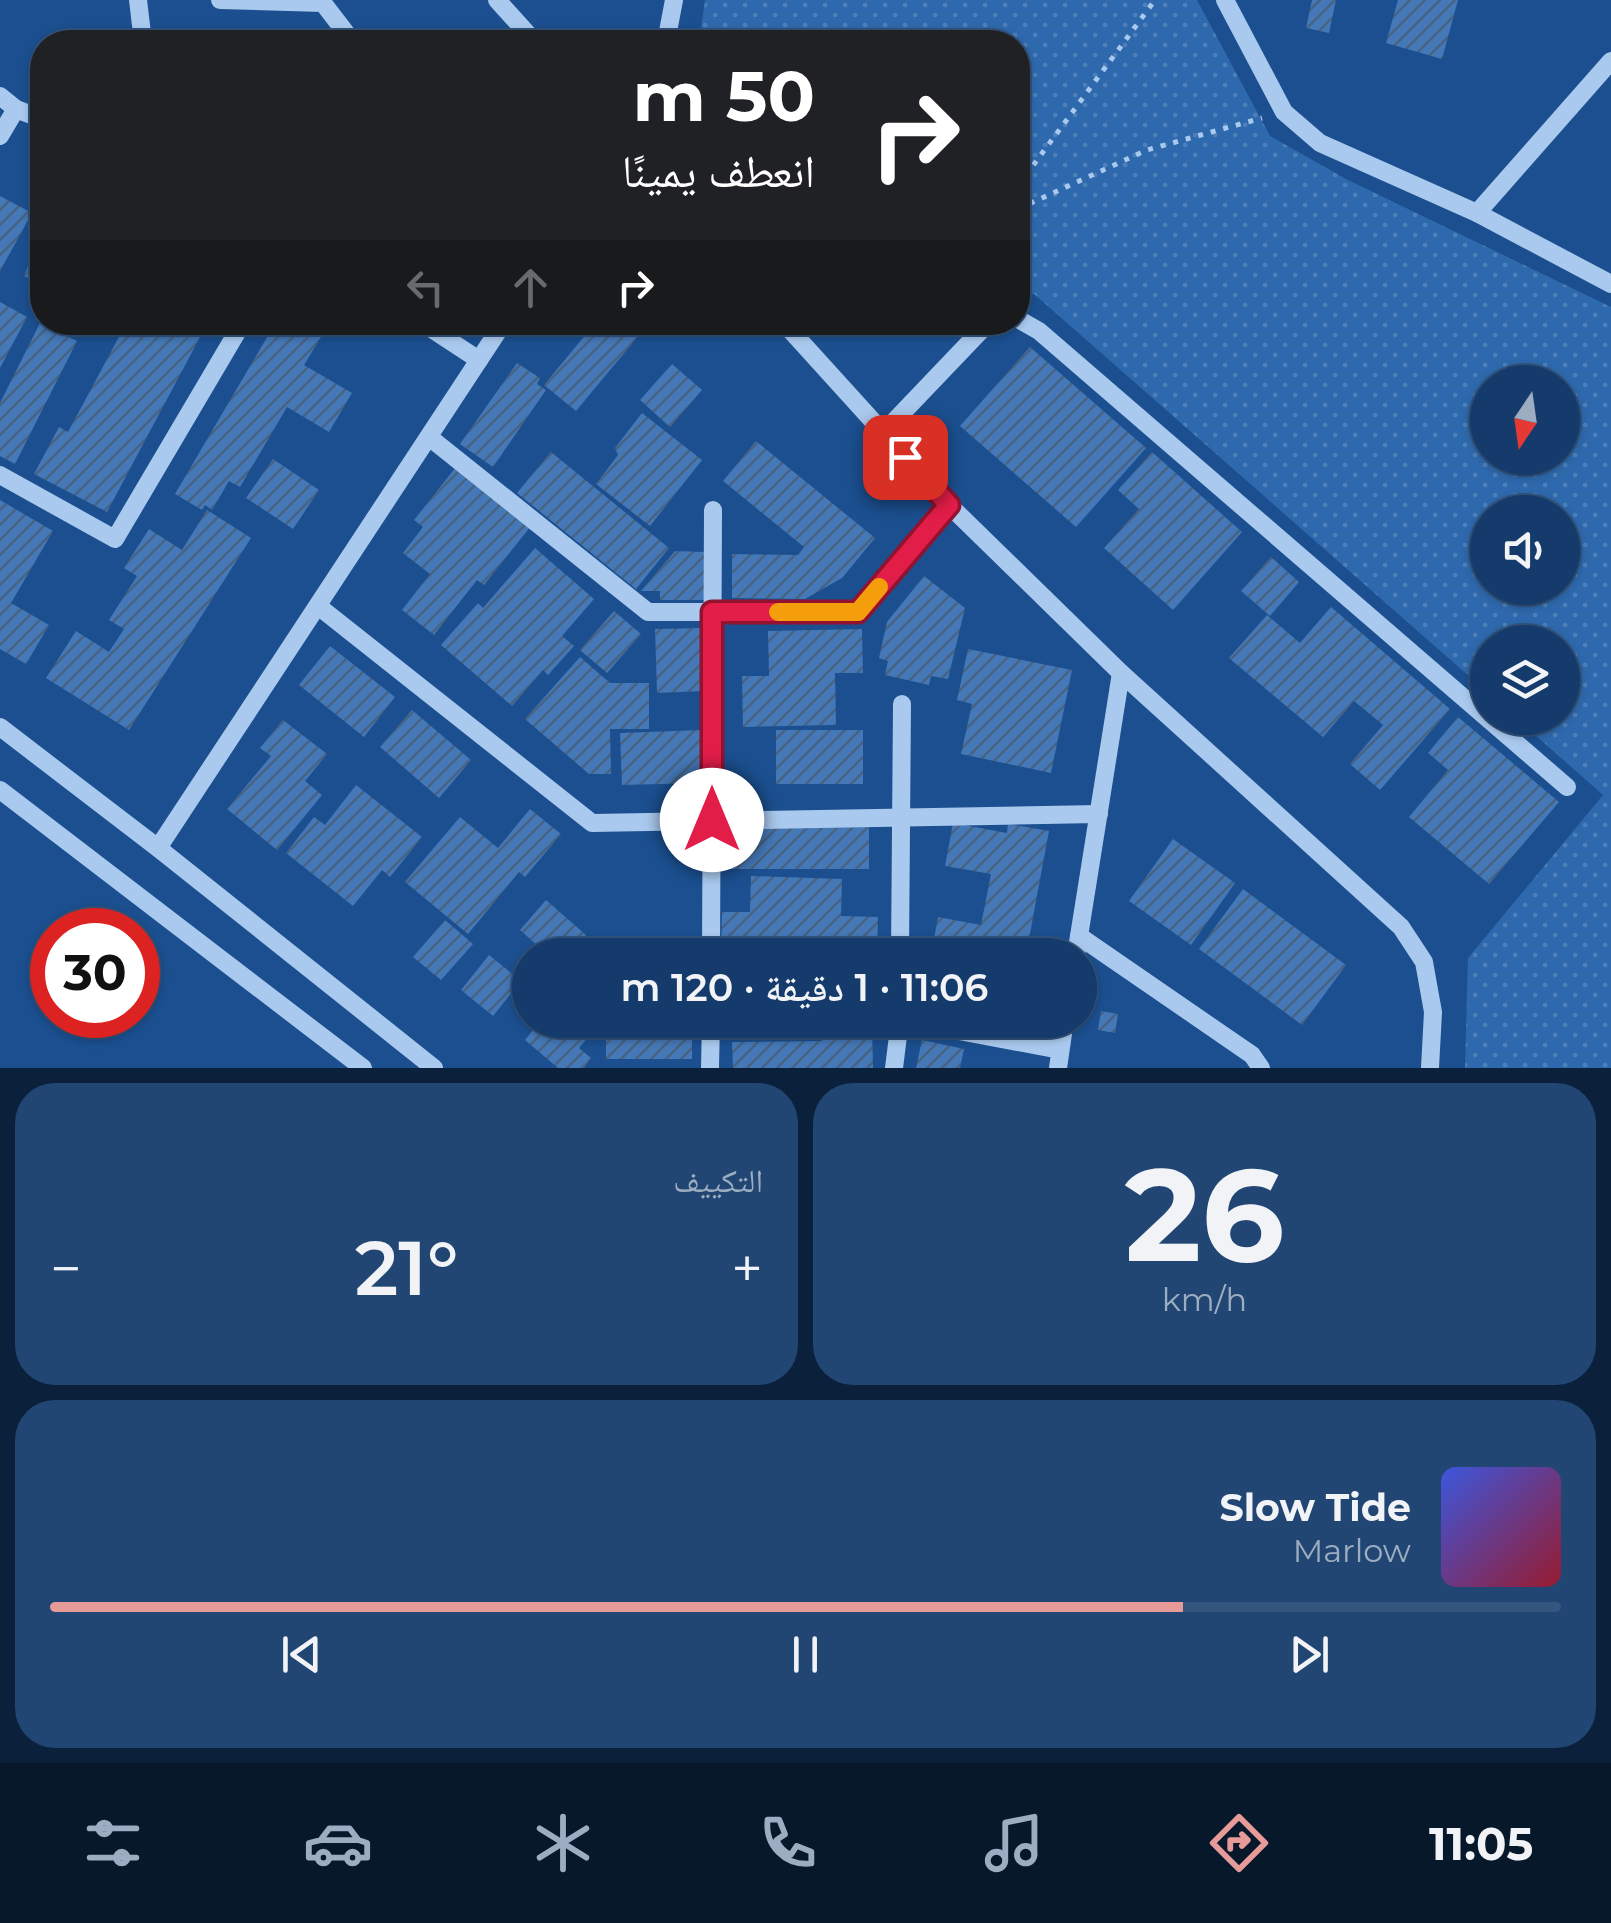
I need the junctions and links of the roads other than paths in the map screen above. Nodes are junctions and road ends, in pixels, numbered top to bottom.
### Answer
1 (138, 0) edge
2 (220, 0) edge
3 (497, 0) edge
4 (674, 0) edge
5 (1225, 0) edge
6 (142, 30) edge
7 (344, 30) edge
8 (525, 30) edge
9 (668, 30) edge
10 (1611, 61) edge
11 (0, 96) edge
12 (16, 109) junction
13 (30, 114) edge
14 (0, 136) edge
15 (1477, 214) junction
16 (1611, 284) edge
17 (1030, 325) edge
18 (234, 335) edge
19 (442, 335) edge
20 (496, 335) edge
21 (795, 335) edge
22 (976, 335) edge
23 (480, 360) junction
24 (883, 434) junction
25 (429, 437) junction
26 (0, 475) edge
27 (949, 505) junction
28 (713, 510) dead end
29 (318, 606) junction
30 (712, 612) junction
31 (1122, 673) junction
32 (902, 704) dead end
33 (0, 727) edge
34 (1567, 786) dead end
35 (0, 790) edge
36 (1099, 814) junction
37 (902, 818) junction
38 (712, 820) junction
39 (158, 848) junction
40 (1080, 936) joint
41 (711, 938) edge
42 (900, 938) edge
43 (710, 1038) edge
44 (898, 1038) edge
45 (967, 1038) edge
46 (1063, 1038) edge
47 (1059, 1063) edge
48 (362, 1068) edge
49 (434, 1068) edge
50 (710, 1068) edge
51 (894, 1068) edge
52 (1261, 1068) edge
53 (1430, 1068) edge

1 - 6 street
2 - 7 street
3 - 8 street
4 - 9 street
5 - 15 street
10 - 15 street
11 - 12 street
12 - 13 street
12 - 14 street
15 - 16 street
17 - 34 street
18 - 26 street
19 - 23 street
20 - 23 street
21 - 24 street
22 - 24 street
23 - 25 street
24 - 27 street
25 - 29 street
25 - 30 street
27 - 30 street
27 - 31 street
28 - 30 street
29 - 38 street
29 - 39 street
30 - 38 street
31 - 36 street
31 - 53 street
32 - 37 street
33 - 39 street
35 - 48 street
36 - 37 street
36 - 40 street
37 - 38 street
37 - 42 street
38 - 41 street
39 - 49 street
40 - 52 street
43 - 50 street
44 - 51 street
45 - 47 street
46 - 47 street

